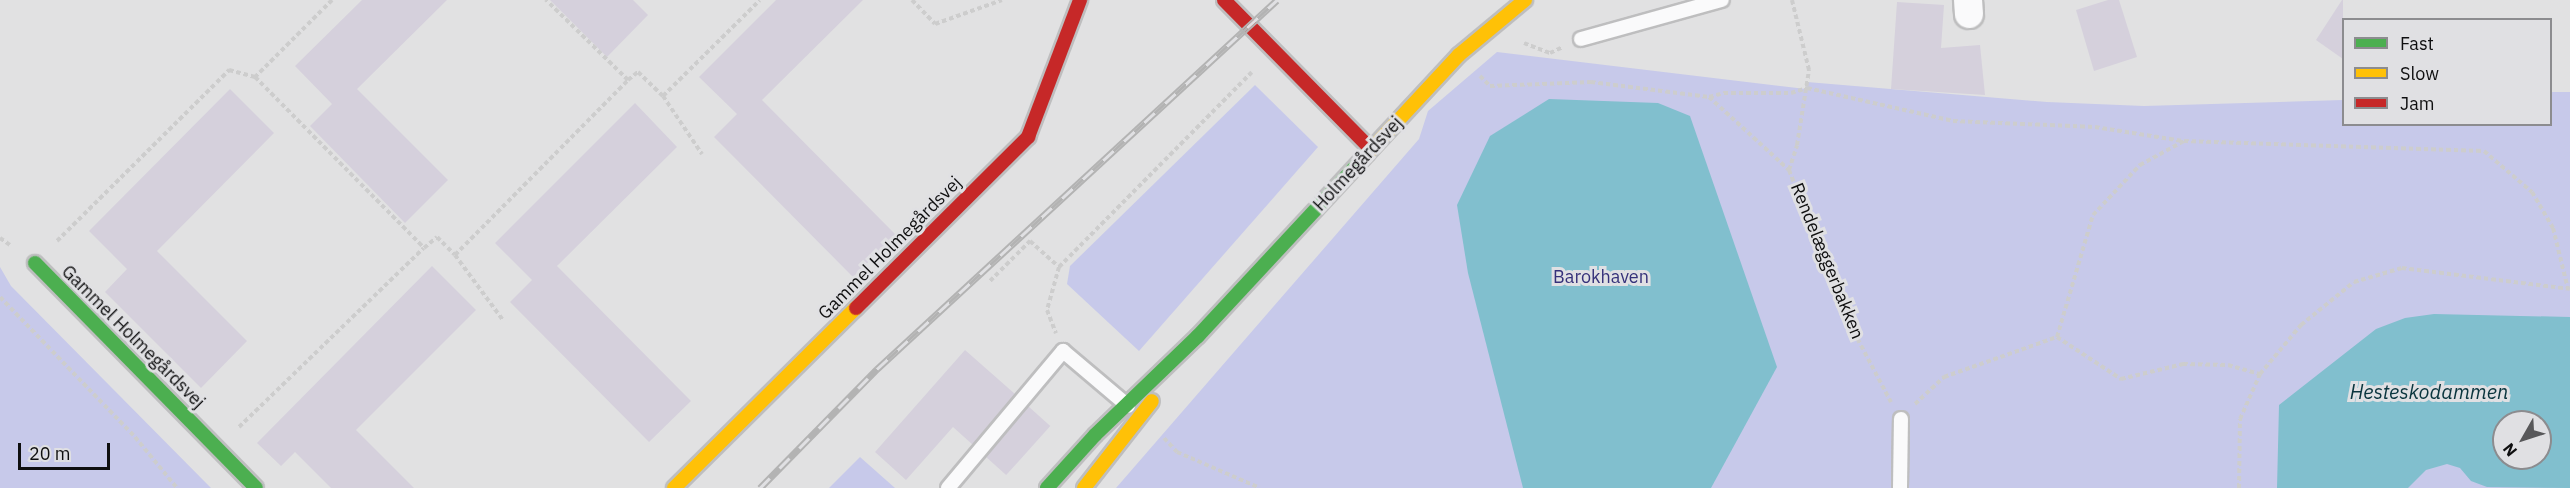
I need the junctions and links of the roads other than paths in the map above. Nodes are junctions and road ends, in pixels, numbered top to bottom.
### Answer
1 (1080, 0) edge
2 (1224, 0) edge
3 (1525, 0) edge
4 (1722, 0) edge
5 (1581, 39) road end
6 (1371, 149) junction
7 (35, 263) road end
8 (1198, 336) junction
9 (1127, 405) junction
10 (1141, 417) junction
11 (1901, 419) road end
12 (256, 488) edge
13 (674, 488) edge
14 (948, 488) edge
15 (1047, 488) edge
16 (1084, 488) edge
17 (1900, 488) edge

1 - 13 street, Gammel Holmegårdsvej
2 - 6 street
3 - 6 street, Holmegårdsvej
4 - 5 lane
6 - 8 street, Holmegårdsvej
7 - 12 street, Gammel Holmegårdsvej
8 - 9 street, Holmegårdsvej
8 - 10 street, Holmegårdsvej
9 - 10 lane
9 - 14 lane
9 - 15 street, Holmegårdsvej
10 - 16 street, Holmegårdsvej
11 - 17 lane

